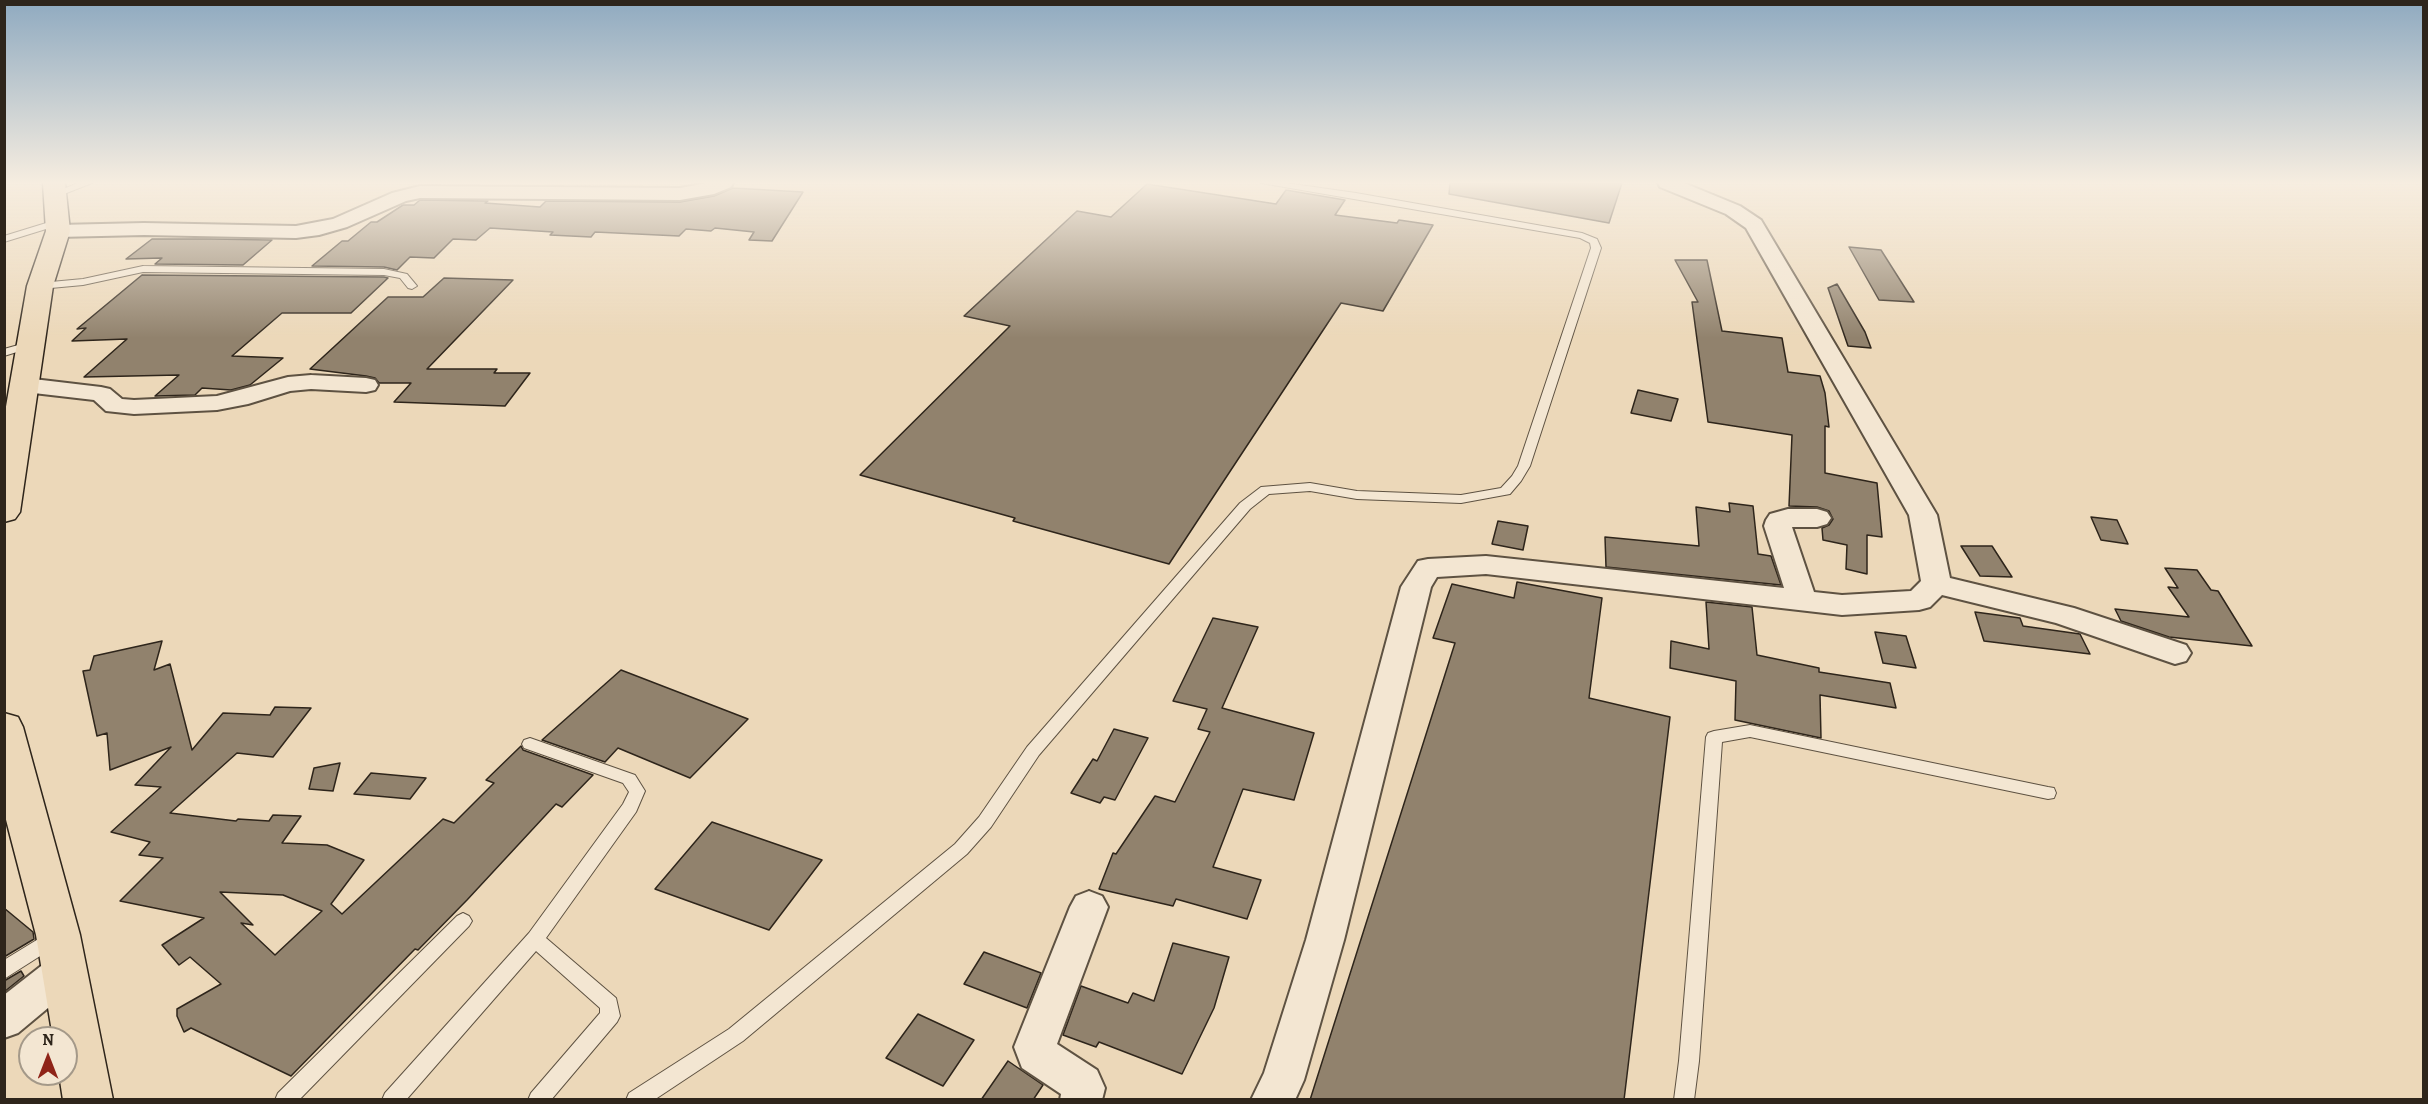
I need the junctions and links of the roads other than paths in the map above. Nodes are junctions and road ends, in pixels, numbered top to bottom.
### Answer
1 (21, 235) edge
2 (55, 235) edge
3 (1574, 235) edge
4 (1760, 235) edge
5 (4, 238) edge
6 (40, 286) junction
7 (412, 286) dead end
8 (17, 349) edge
9 (366, 385) dead end
10 (17, 404) edge
11 (9, 457) edge
12 (4, 512) edge
13 (1817, 518) dead end
14 (1936, 584) junction
15 (1802, 600) junction
16 (2175, 653) dead end
17 (4, 727) edge
18 (530, 744) dead end
19 (2048, 793) dead end
20 (1089, 908) dead end
21 (463, 921) dead end
22 (535, 939) junction
23 (61, 953) junction
24 (4, 971) edge
25 (4, 1020) edge
26 (84, 1096) edge
27 (285, 1100) edge
28 (392, 1100) edge
29 (538, 1100) edge
30 (636, 1100) edge
31 (1081, 1100) edge
32 (1272, 1100) edge
33 (1683, 1100) edge

1 - 5 lane
2 - 6 highway
3 - 30 lane
4 - 14 street
6 - 7 lane
6 - 8 highway
8 - 10 highway
9 - 10 street
10 - 11 highway
11 - 12 highway
13 - 15 street
14 - 15 street
14 - 16 street
15 - 32 street
17 - 23 highway
18 - 22 lane
19 - 33 lane
20 - 31 street
21 - 27 lane
22 - 28 lane
22 - 29 lane
23 - 24 lane
23 - 25 street
23 - 26 highway

